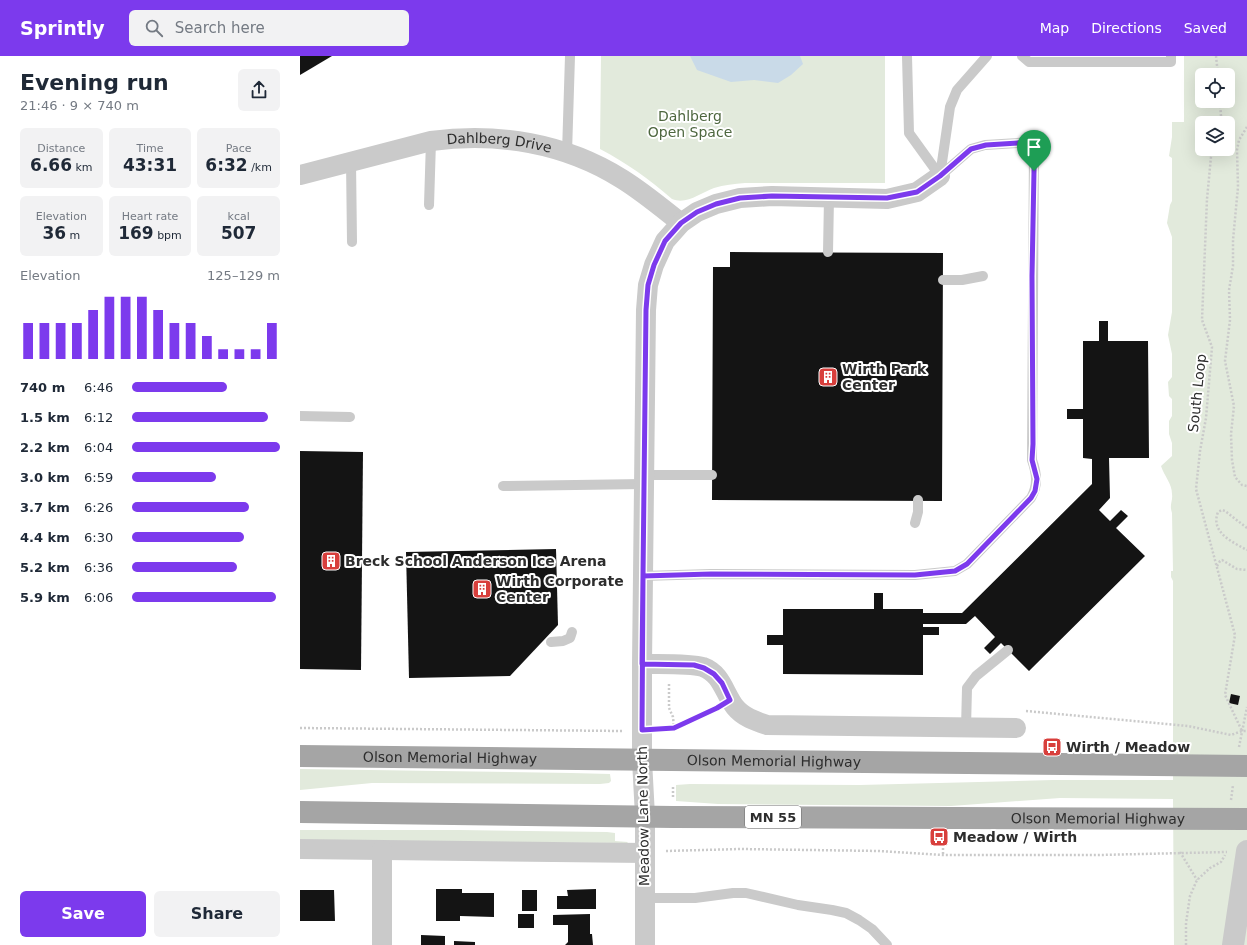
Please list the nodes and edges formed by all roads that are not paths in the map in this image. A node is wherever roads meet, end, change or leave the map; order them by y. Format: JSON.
{"nodes":[{"id":1,"x":570,"y":56,"type":"edge"},
{"id":2,"x":907,"y":56,"type":"edge"},
{"id":3,"x":987,"y":56,"type":"edge"},
{"id":4,"x":1022,"y":56,"type":"edge"},
{"id":5,"x":1171,"y":56,"type":"edge"},
{"id":6,"x":431,"y":141,"type":"junction"},
{"id":7,"x":567,"y":153,"type":"junction"},
{"id":8,"x":351,"y":161,"type":"junction"},
{"id":9,"x":300,"y":175,"type":"edge"},
{"id":10,"x":940,"y":176,"type":"junction"},
{"id":11,"x":829,"y":198,"type":"junction"},
{"id":12,"x":429,"y":205,"type":"dead end"},
{"id":13,"x":681,"y":223,"type":"junction"},
{"id":14,"x":352,"y":242,"type":"dead end"},
{"id":15,"x":828,"y":252,"type":"dead end"},
{"id":16,"x":983,"y":276,"type":"dead end"},
{"id":17,"x":943,"y":280,"type":"dead end"},
{"id":18,"x":300,"y":416,"type":"edge"},
{"id":19,"x":350,"y":417,"type":"dead end"},
{"id":20,"x":712,"y":475,"type":"dead end"},
{"id":21,"x":644,"y":480,"type":"junction"},
{"id":22,"x":503,"y":486,"type":"dead end"},
{"id":23,"x":918,"y":500,"type":"dead end"},
{"id":24,"x":915,"y":523,"type":"dead end"},
{"id":25,"x":643,"y":576,"type":"junction"},
{"id":26,"x":572,"y":632,"type":"dead end"},
{"id":27,"x":551,"y":642,"type":"dead end"},
{"id":28,"x":1008,"y":650,"type":"dead end"},
{"id":29,"x":642,"y":664,"type":"junction"},
{"id":30,"x":966,"y":728,"type":"junction"},
{"id":31,"x":1016,"y":728,"type":"dead end"},
{"id":32,"x":300,"y":756,"type":"edge"},
{"id":33,"x":642,"y":760,"type":"junction"},
{"id":34,"x":1242,"y":766,"type":"edge"},
{"id":35,"x":300,"y":812,"type":"edge"},
{"id":36,"x":644,"y":816,"type":"junction"},
{"id":37,"x":1238,"y":819,"type":"edge"},
{"id":38,"x":300,"y":849,"type":"edge"},
{"id":39,"x":382,"y":850,"type":"junction"},
{"id":40,"x":1237,"y":851,"type":"edge"},
{"id":41,"x":644,"y":853,"type":"junction"},
{"id":42,"x":644,"y":898,"type":"junction"},
{"id":43,"x":382,"y":945,"type":"edge"},
{"id":44,"x":645,"y":945,"type":"edge"},
{"id":45,"x":887,"y":945,"type":"edge"},
{"id":46,"x":1233,"y":945,"type":"edge"}],
"edges":[{"from":1,"to":7,"type":"lane"},
{"from":2,"to":10,"type":"lane"},
{"from":3,"to":10,"type":"lane"},
{"from":4,"to":5,"type":"lane"},
{"from":6,"to":7,"type":"street","name":"Dahlberg Drive"},
{"from":6,"to":8,"type":"street","name":"Dahlberg Drive"},
{"from":6,"to":12,"type":"lane"},
{"from":7,"to":13,"type":"street","name":"Dahlberg Drive"},
{"from":8,"to":9,"type":"street","name":"Dahlberg Drive"},
{"from":8,"to":14,"type":"lane"},
{"from":10,"to":11,"type":"street","name":"Meadow Lane North"},
{"from":10,"to":25,"type":"lane"},
{"from":11,"to":13,"type":"street","name":"Meadow Lane North"},
{"from":11,"to":15,"type":"lane"},
{"from":13,"to":21,"type":"street","name":"Meadow Lane North"},
{"from":16,"to":17,"type":"lane"},
{"from":18,"to":19,"type":"lane"},
{"from":20,"to":21,"type":"lane"},
{"from":21,"to":22,"type":"lane"},
{"from":21,"to":25,"type":"street","name":"Meadow Lane North"},
{"from":23,"to":24,"type":"lane"},
{"from":25,"to":29,"type":"street","name":"Meadow Lane North"},
{"from":26,"to":27,"type":"lane"},
{"from":28,"to":30,"type":"lane"},
{"from":29,"to":30,"type":"street"},
{"from":29,"to":33,"type":"street","name":"Meadow Lane North"},
{"from":30,"to":31,"type":"street"},
{"from":32,"to":33,"type":"main road","name":"Olson Memorial Highway"},
{"from":33,"to":34,"type":"main road","name":"Olson Memorial Highway"},
{"from":33,"to":36,"type":"street","name":"Meadow Lane North"},
{"from":35,"to":36,"type":"main road","name":"Olson Memorial Highway","number":"MN 55"},
{"from":36,"to":37,"type":"main road","name":"Olson Memorial Highway","number":"MN 55"},
{"from":36,"to":41,"type":"street","name":"Meadow Lane North"},
{"from":38,"to":39,"type":"street"},
{"from":39,"to":41,"type":"street"},
{"from":39,"to":43,"type":"street"},
{"from":40,"to":46,"type":"street"},
{"from":41,"to":42,"type":"street","name":"Meadow Lane North"},
{"from":42,"to":44,"type":"street","name":"Meadow Lane North"},
{"from":42,"to":45,"type":"lane"}]}
